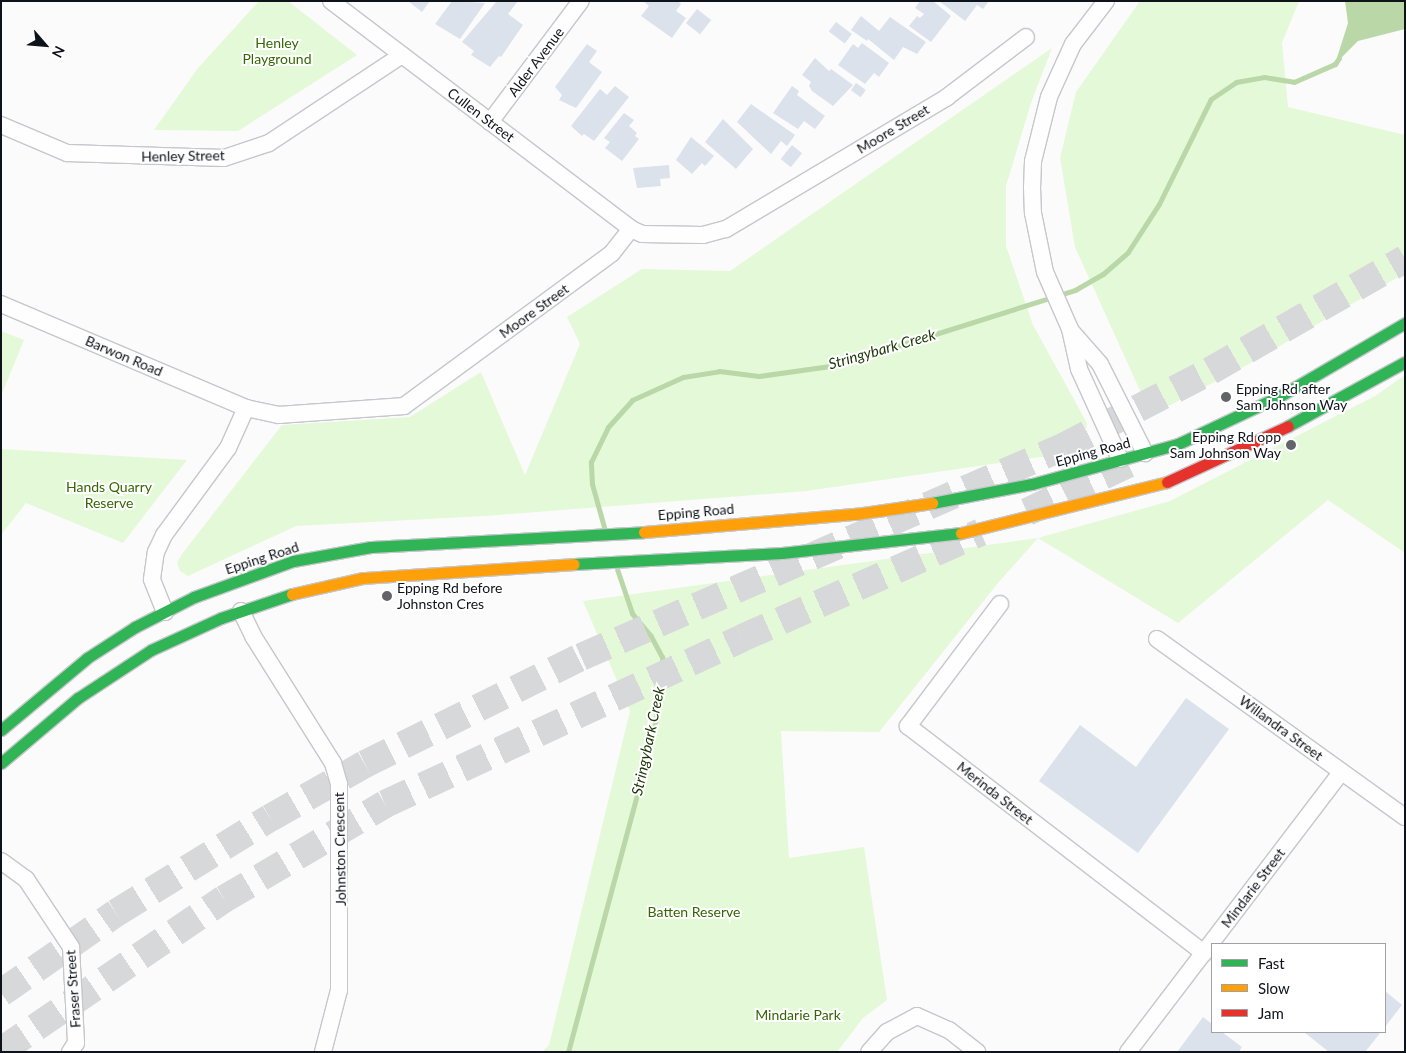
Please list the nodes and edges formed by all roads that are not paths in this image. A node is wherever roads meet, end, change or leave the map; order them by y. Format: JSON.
{"nodes":[{"id":1,"x":331,"y":1,"type":"edge"},
{"id":2,"x":581,"y":1,"type":"edge"},
{"id":3,"x":1106,"y":1,"type":"edge"},
{"id":4,"x":1026,"y":37,"type":"dead end"},
{"id":5,"x":402,"y":56,"type":"junction"},
{"id":6,"x":490,"y":122,"type":"junction"},
{"id":7,"x":1,"y":125,"type":"edge"},
{"id":8,"x":631,"y":229,"type":"junction"},
{"id":9,"x":1,"y":304,"type":"edge"},
{"id":10,"x":1405,"y":323,"type":"edge"},
{"id":11,"x":1070,"y":329,"type":"junction"},
{"id":12,"x":1405,"y":362,"type":"edge"},
{"id":13,"x":246,"y":408,"type":"junction"},
{"id":14,"x":1148,"y":461,"type":"junction"},
{"id":15,"x":1123,"y":468,"type":"junction"},
{"id":16,"x":1158,"y":486,"type":"junction"},
{"id":17,"x":1132,"y":494,"type":"junction"},
{"id":18,"x":1000,"y":604,"type":"dead end"},
{"id":19,"x":242,"y":611,"type":"junction"},
{"id":20,"x":172,"y":624,"type":"junction"},
{"id":21,"x":1157,"y":639,"type":"dead end"},
{"id":22,"x":1,"y":730,"type":"edge"},
{"id":23,"x":1,"y":763,"type":"edge"},
{"id":24,"x":1341,"y":772,"type":"junction"},
{"id":25,"x":1405,"y":817,"type":"edge"},
{"id":26,"x":1,"y":861,"type":"edge"},
{"id":27,"x":1212,"y":943,"type":"edge"},
{"id":28,"x":1211,"y":944,"type":"edge"},
{"id":29,"x":1204,"y":953,"type":"junction"},
{"id":30,"x":70,"y":1052,"type":"edge"},
{"id":31,"x":323,"y":1052,"type":"edge"},
{"id":32,"x":869,"y":1052,"type":"edge"},
{"id":33,"x":977,"y":1052,"type":"edge"},
{"id":34,"x":1128,"y":1052,"type":"edge"}],
"edges":[{"from":1,"to":5,"type":"street","name":"Cullen Street"},
{"from":2,"to":6,"type":"street","name":"Alder Avenue"},
{"from":3,"to":11,"type":"street"},
{"from":4,"to":8,"type":"street","name":"Moore Street"},
{"from":5,"to":6,"type":"street","name":"Cullen Street"},
{"from":5,"to":7,"type":"street","name":"Henley Street"},
{"from":6,"to":8,"type":"street","name":"Cullen Street"},
{"from":8,"to":13,"type":"street","name":"Moore Street"},
{"from":9,"to":13,"type":"street","name":"Barwon Road"},
{"from":10,"to":14,"type":"main road","name":"Epping Road"},
{"from":11,"to":14,"type":"street"},
{"from":11,"to":15,"type":"street"},
{"from":12,"to":16,"type":"main road","name":"Epping Road"},
{"from":13,"to":20,"type":"street"},
{"from":14,"to":15,"type":"main road","name":"Epping Road"},
{"from":14,"to":16,"type":"main road"},
{"from":15,"to":17,"type":"main road"},
{"from":15,"to":20,"type":"main road","name":"Epping Road"},
{"from":16,"to":17,"type":"main road","name":"Epping Road"},
{"from":17,"to":19,"type":"main road","name":"Epping Road"},
{"from":18,"to":29,"type":"street","name":"Merinda Street"},
{"from":19,"to":20,"type":"main road","name":"Epping Road"},
{"from":19,"to":31,"type":"street","name":"Johnston Crescent"},
{"from":20,"to":22,"type":"main road","name":"Epping Road"},
{"from":20,"to":23,"type":"main road","name":"Epping Road"},
{"from":21,"to":24,"type":"street","name":"Willandra Street"},
{"from":24,"to":25,"type":"street","name":"Willandra Street"},
{"from":24,"to":27,"type":"street","name":"Mindarie Street"},
{"from":26,"to":30,"type":"street","name":"Fraser Street"},
{"from":28,"to":29,"type":"street","name":"Mindarie Street"},
{"from":29,"to":34,"type":"street","name":"Mindarie Street"},
{"from":32,"to":33,"type":"street"}]}
